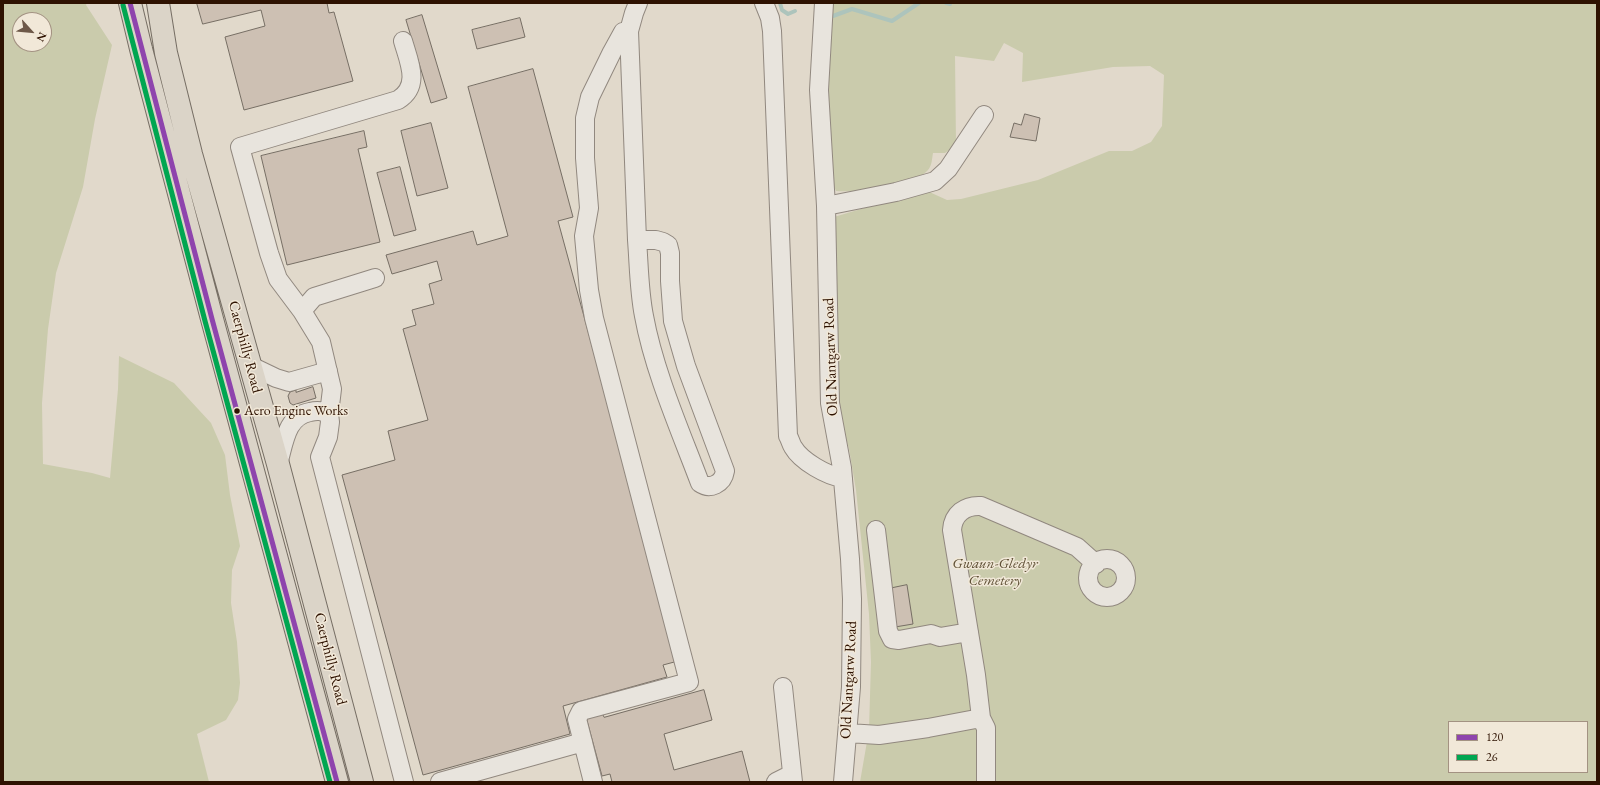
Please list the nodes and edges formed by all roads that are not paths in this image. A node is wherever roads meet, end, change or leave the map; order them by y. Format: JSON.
{"nodes":[{"id":1,"x":130,"y":3,"type":"edge"},
{"id":2,"x":158,"y":3,"type":"edge"},
{"id":3,"x":638,"y":3,"type":"edge"},
{"id":4,"x":764,"y":3,"type":"edge"},
{"id":5,"x":824,"y":3,"type":"edge"},
{"id":6,"x":629,"y":31,"type":"junction"},
{"id":7,"x":403,"y":41,"type":"dead end"},
{"id":8,"x":984,"y":115,"type":"dead end"},
{"id":9,"x":826,"y":206,"type":"junction"},
{"id":10,"x":637,"y":240,"type":"junction"},
{"id":11,"x":374,"y":278,"type":"dead end"},
{"id":12,"x":302,"y":311,"type":"junction"},
{"id":13,"x":251,"y":366,"type":"junction"},
{"id":14,"x":328,"y":371,"type":"junction"},
{"id":15,"x":329,"y":414,"type":"junction"},
{"id":16,"x":278,"y":464,"type":"junction"},
{"id":17,"x":842,"y":473,"type":"junction"},
{"id":18,"x":876,"y":530,"type":"dead end"},
{"id":19,"x":1096,"y":564,"type":"dead end"},
{"id":20,"x":969,"y":632,"type":"junction"},
{"id":21,"x":783,"y":686,"type":"dead end"},
{"id":22,"x":981,"y":718,"type":"junction"},
{"id":23,"x":848,"y":733,"type":"junction"},
{"id":24,"x":583,"y":742,"type":"junction"},
{"id":25,"x":787,"y":780,"type":"edge"},
{"id":26,"x":337,"y":782,"type":"edge"},
{"id":27,"x":362,"y":782,"type":"edge"},
{"id":28,"x":404,"y":782,"type":"edge"},
{"id":29,"x":440,"y":782,"type":"edge"},
{"id":30,"x":593,"y":782,"type":"edge"},
{"id":31,"x":843,"y":782,"type":"edge"},
{"id":32,"x":986,"y":782,"type":"edge"}],
"edges":[{"from":1,"to":26,"type":"main road","name":"Caerphilly Road"},
{"from":2,"to":13,"type":"main road","name":"Caerphilly Road"},
{"from":3,"to":6,"type":"street"},
{"from":4,"to":17,"type":"street"},
{"from":5,"to":9,"type":"street","name":"Old Nantgarw Road"},
{"from":6,"to":10,"type":"street"},
{"from":6,"to":24,"type":"street"},
{"from":7,"to":12,"type":"street"},
{"from":8,"to":9,"type":"street"},
{"from":9,"to":17,"type":"street","name":"Old Nantgarw Road"},
{"from":10,"to":10,"type":"street"},
{"from":11,"to":12,"type":"street"},
{"from":12,"to":14,"type":"street"},
{"from":13,"to":14,"type":"street"},
{"from":13,"to":16,"type":"main road","name":"Caerphilly Road"},
{"from":14,"to":15,"type":"street"},
{"from":15,"to":16,"type":"street"},
{"from":15,"to":28,"type":"street"},
{"from":16,"to":27,"type":"main road","name":"Caerphilly Road"},
{"from":17,"to":23,"type":"street","name":"Old Nantgarw Road"},
{"from":18,"to":20,"type":"street"},
{"from":19,"to":20,"type":"street"},
{"from":20,"to":22,"type":"street"},
{"from":21,"to":25,"type":"street"},
{"from":22,"to":23,"type":"street"},
{"from":22,"to":32,"type":"street"},
{"from":23,"to":31,"type":"street","name":"Old Nantgarw Road"},
{"from":24,"to":29,"type":"street"},
{"from":24,"to":30,"type":"street"}]}
